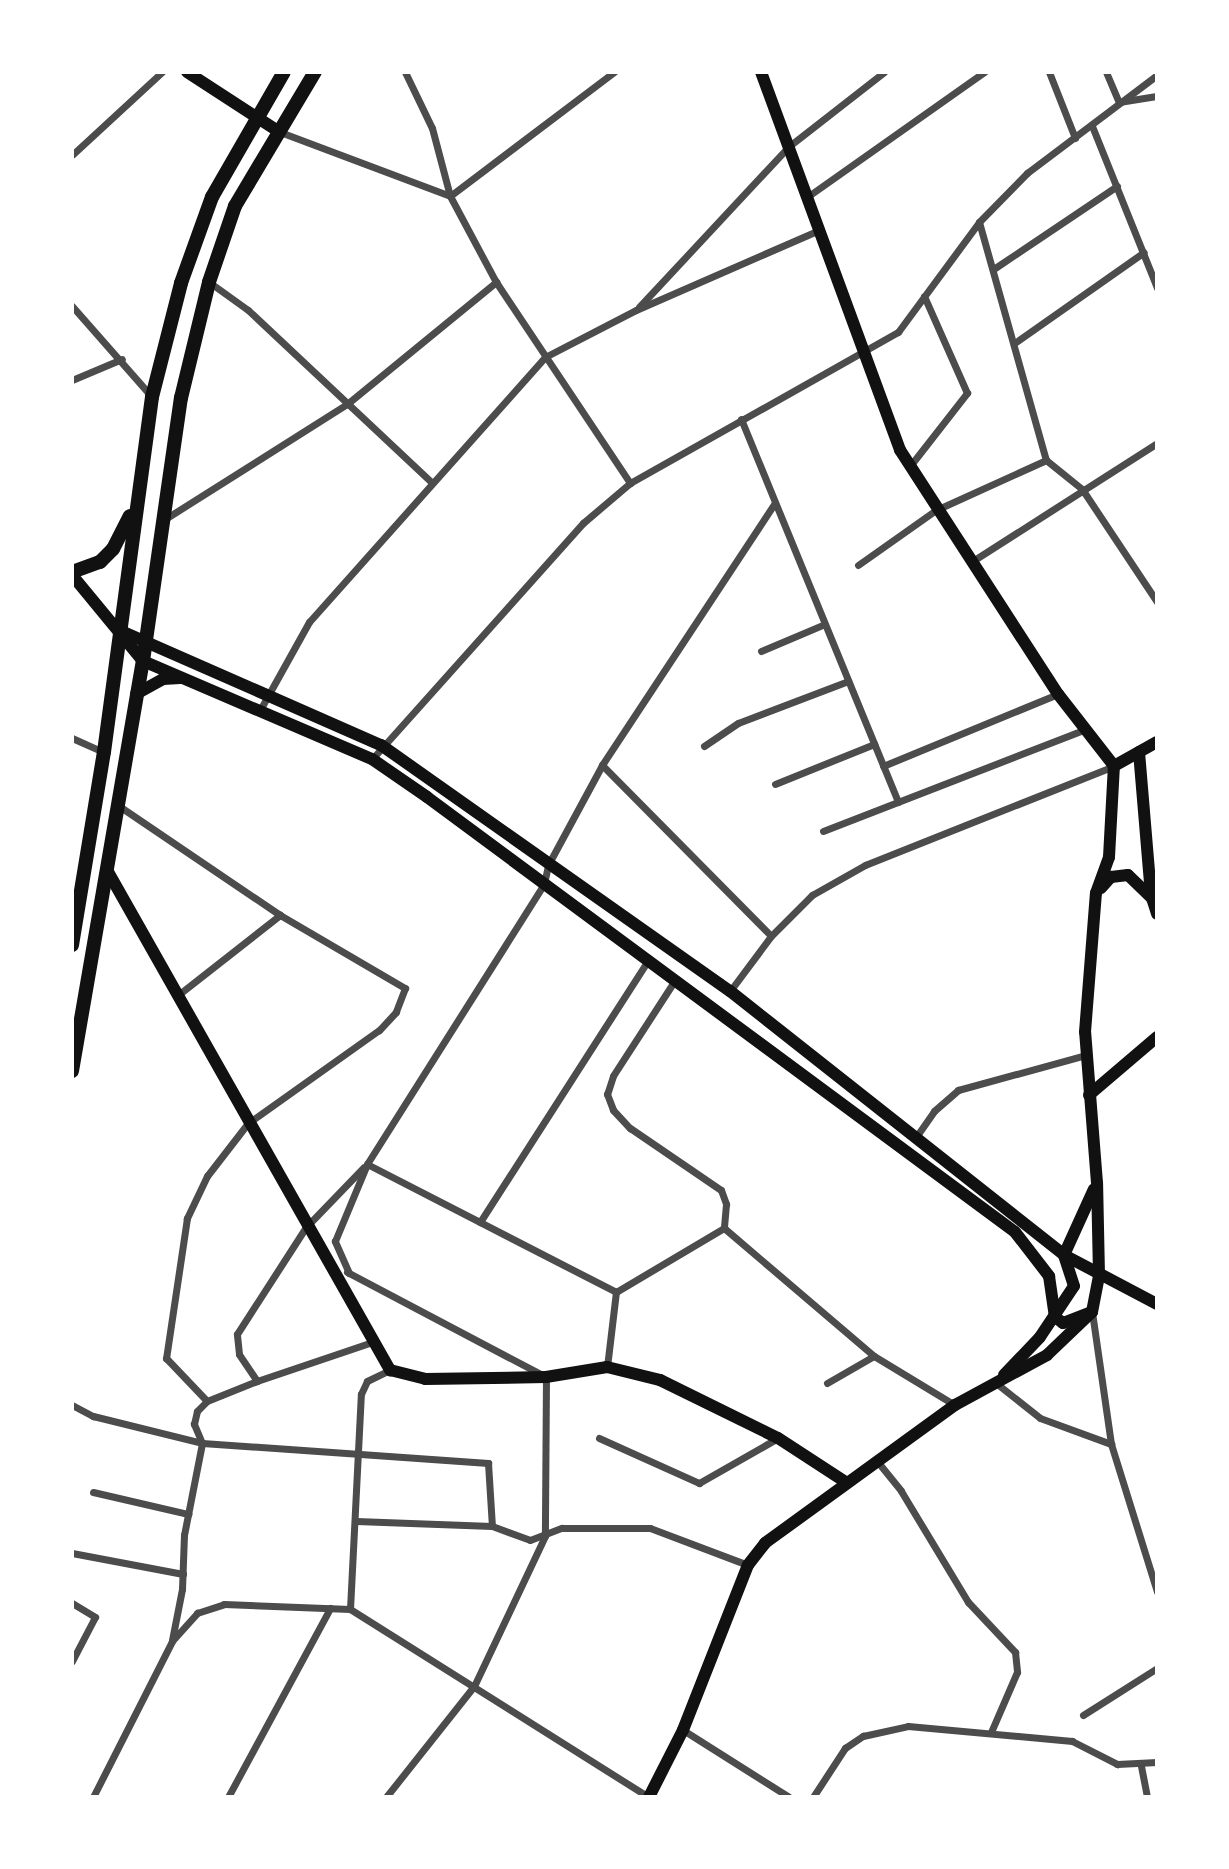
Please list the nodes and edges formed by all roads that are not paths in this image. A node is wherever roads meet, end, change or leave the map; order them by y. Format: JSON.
{"nodes":[{"id":1,"x":162,"y":72,"type":"edge"},
{"id":2,"x":284,"y":72,"type":"edge"},
{"id":3,"x":314,"y":72,"type":"edge"},
{"id":4,"x":405,"y":72,"type":"edge"},
{"id":5,"x":614,"y":72,"type":"edge"},
{"id":6,"x":761,"y":72,"type":"edge"},
{"id":7,"x":884,"y":72,"type":"edge"},
{"id":8,"x":984,"y":72,"type":"edge"},
{"id":9,"x":1049,"y":72,"type":"edge"},
{"id":10,"x":1106,"y":72,"type":"edge"},
{"id":11,"x":193,"y":73,"type":"edge"},
{"id":12,"x":1157,"y":75,"type":"edge"},
{"id":13,"x":1157,"y":96,"type":"edge"},
{"id":14,"x":1119,"y":102,"type":"junction"},
{"id":15,"x":255,"y":118,"type":"junction"},
{"id":16,"x":1092,"y":126,"type":"junction"},
{"id":17,"x":278,"y":131,"type":"junction"},
{"id":18,"x":1075,"y":138,"type":"junction"},
{"id":19,"x":788,"y":146,"type":"junction"},
{"id":20,"x":72,"y":155,"type":"edge"},
{"id":21,"x":1117,"y":187,"type":"junction"},
{"id":22,"x":450,"y":196,"type":"junction"},
{"id":23,"x":807,"y":197,"type":"junction"},
{"id":24,"x":979,"y":222,"type":"junction"},
{"id":25,"x":819,"y":230,"type":"junction"},
{"id":26,"x":1144,"y":252,"type":"junction"},
{"id":27,"x":995,"y":268,"type":"junction"},
{"id":28,"x":209,"y":282,"type":"junction"},
{"id":29,"x":496,"y":282,"type":"junction"},
{"id":30,"x":1157,"y":288,"type":"edge"},
{"id":31,"x":924,"y":296,"type":"junction"},
{"id":32,"x":72,"y":306,"type":"edge"},
{"id":33,"x":636,"y":310,"type":"junction"},
{"id":34,"x":1016,"y":342,"type":"junction"},
{"id":35,"x":865,"y":349,"type":"junction"},
{"id":36,"x":545,"y":357,"type":"junction"},
{"id":37,"x":122,"y":359,"type":"junction"},
{"id":38,"x":72,"y":380,"type":"edge"},
{"id":39,"x":152,"y":397,"type":"junction"},
{"id":40,"x":347,"y":404,"type":"junction"},
{"id":41,"x":741,"y":419,"type":"junction"},
{"id":42,"x":1157,"y":443,"type":"edge"},
{"id":43,"x":1046,"y":460,"type":"junction"},
{"id":44,"x":910,"y":467,"type":"junction"},
{"id":45,"x":431,"y":482,"type":"junction"},
{"id":46,"x":630,"y":483,"type":"junction"},
{"id":47,"x":1082,"y":489,"type":"junction"},
{"id":48,"x":137,"y":499,"type":"junction"},
{"id":49,"x":775,"y":503,"type":"junction"},
{"id":50,"x":936,"y":510,"type":"junction"},
{"id":51,"x":164,"y":519,"type":"junction"},
{"id":52,"x":971,"y":562,"type":"junction"},
{"id":53,"x":858,"y":565,"type":"dead end"},
{"id":54,"x":72,"y":573,"type":"edge"},
{"id":55,"x":1157,"y":600,"type":"edge"},
{"id":56,"x":825,"y":624,"type":"junction"},
{"id":57,"x":119,"y":631,"type":"junction"},
{"id":58,"x":146,"y":640,"type":"junction"},
{"id":59,"x":761,"y":651,"type":"dead end"},
{"id":60,"x":143,"y":661,"type":"junction"},
{"id":61,"x":183,"y":677,"type":"junction"},
{"id":62,"x":848,"y":681,"type":"junction"},
{"id":63,"x":267,"y":692,"type":"junction"},
{"id":64,"x":136,"y":694,"type":"junction"},
{"id":65,"x":1058,"y":694,"type":"junction"},
{"id":66,"x":260,"y":710,"type":"junction"},
{"id":67,"x":1084,"y":730,"type":"junction"},
{"id":68,"x":72,"y":738,"type":"edge"},
{"id":69,"x":1157,"y":742,"type":"edge"},
{"id":70,"x":874,"y":744,"type":"junction"},
{"id":71,"x":381,"y":745,"type":"junction"},
{"id":72,"x":704,"y":746,"type":"dead end"},
{"id":73,"x":104,"y":752,"type":"junction"},
{"id":74,"x":1139,"y":752,"type":"junction"},
{"id":75,"x":372,"y":759,"type":"junction"},
{"id":76,"x":602,"y":765,"type":"junction"},
{"id":77,"x":883,"y":766,"type":"junction"},
{"id":78,"x":1114,"y":766,"type":"junction"},
{"id":79,"x":775,"y":784,"type":"dead end"},
{"id":80,"x":898,"y":802,"type":"junction"},
{"id":81,"x":119,"y":806,"type":"junction"},
{"id":82,"x":823,"y":831,"type":"dead end"},
{"id":83,"x":548,"y":865,"type":"junction"},
{"id":84,"x":107,"y":870,"type":"junction"},
{"id":85,"x":544,"y":884,"type":"junction"},
{"id":86,"x":1096,"y":893,"type":"junction"},
{"id":87,"x":1152,"y":899,"type":"junction"},
{"id":88,"x":1157,"y":914,"type":"edge"},
{"id":89,"x":280,"y":915,"type":"junction"},
{"id":90,"x":72,"y":936,"type":"edge"},
{"id":91,"x":771,"y":936,"type":"junction"},
{"id":92,"x":676,"y":954,"type":"junction"},
{"id":93,"x":648,"y":960,"type":"junction"},
{"id":94,"x":664,"y":971,"type":"junction"},
{"id":95,"x":676,"y":979,"type":"junction"},
{"id":96,"x":730,"y":991,"type":"junction"},
{"id":97,"x":178,"y":995,"type":"junction"},
{"id":98,"x":1157,"y":1037,"type":"edge"},
{"id":99,"x":1086,"y":1055,"type":"junction"},
{"id":100,"x":72,"y":1071,"type":"edge"},
{"id":101,"x":1089,"y":1095,"type":"junction"},
{"id":102,"x":247,"y":1123,"type":"junction"},
{"id":103,"x":916,"y":1138,"type":"junction"},
{"id":104,"x":367,"y":1164,"type":"junction"},
{"id":105,"x":1097,"y":1183,"type":"junction"},
{"id":106,"x":480,"y":1222,"type":"junction"},
{"id":107,"x":306,"y":1227,"type":"junction"},
{"id":108,"x":724,"y":1228,"type":"junction"},
{"id":109,"x":335,"y":1241,"type":"junction"},
{"id":110,"x":1064,"y":1255,"type":"junction"},
{"id":111,"x":327,"y":1263,"type":"junction"},
{"id":112,"x":349,"y":1273,"type":"junction"},
{"id":113,"x":1098,"y":1275,"type":"junction"},
{"id":114,"x":616,"y":1292,"type":"junction"},
{"id":115,"x":1157,"y":1304,"type":"edge"},
{"id":116,"x":1092,"y":1312,"type":"junction"},
{"id":117,"x":1055,"y":1317,"type":"junction"},
{"id":118,"x":372,"y":1342,"type":"junction"},
{"id":119,"x":874,"y":1356,"type":"junction"},
{"id":120,"x":607,"y":1367,"type":"junction"},
{"id":121,"x":390,"y":1370,"type":"junction"},
{"id":122,"x":546,"y":1377,"type":"junction"},
{"id":123,"x":257,"y":1381,"type":"junction"},
{"id":124,"x":827,"y":1383,"type":"dead end"},
{"id":125,"x":996,"y":1383,"type":"junction"},
{"id":126,"x":207,"y":1401,"type":"junction"},
{"id":127,"x":72,"y":1405,"type":"edge"},
{"id":128,"x":955,"y":1405,"type":"junction"},
{"id":129,"x":599,"y":1438,"type":"dead end"},
{"id":130,"x":778,"y":1438,"type":"junction"},
{"id":131,"x":202,"y":1443,"type":"junction"},
{"id":132,"x":1111,"y":1444,"type":"junction"},
{"id":133,"x":359,"y":1456,"type":"junction"},
{"id":134,"x":877,"y":1461,"type":"junction"},
{"id":135,"x":847,"y":1482,"type":"junction"},
{"id":136,"x":93,"y":1492,"type":"dead end"},
{"id":137,"x":188,"y":1514,"type":"junction"},
{"id":138,"x":356,"y":1521,"type":"junction"},
{"id":139,"x":492,"y":1526,"type":"junction"},
{"id":140,"x":545,"y":1536,"type":"junction"},
{"id":141,"x":72,"y":1552,"type":"edge"},
{"id":142,"x":748,"y":1565,"type":"junction"},
{"id":143,"x":183,"y":1574,"type":"junction"},
{"id":144,"x":1157,"y":1592,"type":"edge"},
{"id":145,"x":72,"y":1603,"type":"edge"},
{"id":146,"x":330,"y":1608,"type":"junction"},
{"id":147,"x":351,"y":1609,"type":"junction"},
{"id":148,"x":172,"y":1641,"type":"junction"},
{"id":149,"x":72,"y":1661,"type":"edge"},
{"id":150,"x":1157,"y":1668,"type":"edge"},
{"id":151,"x":474,"y":1686,"type":"junction"},
{"id":152,"x":1083,"y":1715,"type":"dead end"},
{"id":153,"x":683,"y":1730,"type":"junction"},
{"id":154,"x":990,"y":1732,"type":"junction"},
{"id":155,"x":1157,"y":1762,"type":"edge"},
{"id":156,"x":1141,"y":1766,"type":"junction"},
{"id":157,"x":93,"y":1797,"type":"edge"},
{"id":158,"x":228,"y":1797,"type":"edge"},
{"id":159,"x":386,"y":1797,"type":"edge"},
{"id":160,"x":648,"y":1797,"type":"edge"},
{"id":161,"x":789,"y":1797,"type":"edge"},
{"id":162,"x":813,"y":1797,"type":"edge"},
{"id":163,"x":1147,"y":1797,"type":"edge"}],
"edges":[{"from":1,"to":20,"type":"street"},
{"from":2,"to":15,"type":"main road"},
{"from":3,"to":17,"type":"main road"},
{"from":4,"to":22,"type":"street"},
{"from":5,"to":22,"type":"street"},
{"from":6,"to":19,"type":"main road"},
{"from":7,"to":19,"type":"street"},
{"from":8,"to":23,"type":"street"},
{"from":9,"to":18,"type":"street"},
{"from":10,"to":14,"type":"street"},
{"from":11,"to":15,"type":"main road"},
{"from":12,"to":14,"type":"street"},
{"from":13,"to":14,"type":"street"},
{"from":14,"to":16,"type":"street"},
{"from":15,"to":17,"type":"main road"},
{"from":15,"to":39,"type":"main road"},
{"from":16,"to":18,"type":"street"},
{"from":16,"to":21,"type":"street"},
{"from":17,"to":22,"type":"street"},
{"from":17,"to":28,"type":"main road"},
{"from":18,"to":24,"type":"street"},
{"from":19,"to":23,"type":"main road"},
{"from":19,"to":33,"type":"street"},
{"from":21,"to":26,"type":"street"},
{"from":21,"to":27,"type":"street"},
{"from":22,"to":29,"type":"street"},
{"from":23,"to":25,"type":"main road"},
{"from":24,"to":27,"type":"street"},
{"from":24,"to":31,"type":"street"},
{"from":25,"to":33,"type":"street"},
{"from":25,"to":35,"type":"main road"},
{"from":26,"to":30,"type":"street"},
{"from":26,"to":34,"type":"street"},
{"from":27,"to":34,"type":"street"},
{"from":28,"to":40,"type":"street"},
{"from":28,"to":51,"type":"main road"},
{"from":29,"to":36,"type":"street"},
{"from":29,"to":40,"type":"street"},
{"from":31,"to":35,"type":"street"},
{"from":31,"to":44,"type":"street"},
{"from":32,"to":37,"type":"street"},
{"from":33,"to":36,"type":"street"},
{"from":34,"to":43,"type":"street"},
{"from":35,"to":41,"type":"street"},
{"from":35,"to":44,"type":"main road"},
{"from":36,"to":45,"type":"street"},
{"from":36,"to":46,"type":"street"},
{"from":37,"to":38,"type":"street"},
{"from":37,"to":39,"type":"street"},
{"from":39,"to":48,"type":"main road"},
{"from":40,"to":45,"type":"street"},
{"from":40,"to":51,"type":"street"},
{"from":41,"to":46,"type":"street"},
{"from":41,"to":49,"type":"street"},
{"from":42,"to":47,"type":"street"},
{"from":43,"to":47,"type":"street"},
{"from":43,"to":50,"type":"street"},
{"from":44,"to":50,"type":"main road"},
{"from":45,"to":63,"type":"street"},
{"from":46,"to":71,"type":"street"},
{"from":47,"to":52,"type":"street"},
{"from":47,"to":55,"type":"street"},
{"from":48,"to":54,"type":"main road"},
{"from":48,"to":57,"type":"main road"},
{"from":49,"to":56,"type":"street"},
{"from":49,"to":76,"type":"street"},
{"from":50,"to":52,"type":"main road"},
{"from":50,"to":53,"type":"street"},
{"from":51,"to":58,"type":"main road"},
{"from":52,"to":65,"type":"main road"},
{"from":54,"to":57,"type":"main road"},
{"from":56,"to":59,"type":"street"},
{"from":56,"to":62,"type":"street"},
{"from":57,"to":58,"type":"main road"},
{"from":57,"to":60,"type":"main road"},
{"from":57,"to":73,"type":"main road"},
{"from":58,"to":60,"type":"main road"},
{"from":58,"to":63,"type":"main road"},
{"from":60,"to":61,"type":"main road"},
{"from":60,"to":64,"type":"main road"},
{"from":61,"to":64,"type":"main road"},
{"from":61,"to":66,"type":"main road"},
{"from":62,"to":70,"type":"street"},
{"from":62,"to":72,"type":"street"},
{"from":63,"to":66,"type":"street"},
{"from":63,"to":71,"type":"main road"},
{"from":64,"to":81,"type":"main road"},
{"from":65,"to":67,"type":"main road"},
{"from":65,"to":77,"type":"street"},
{"from":66,"to":75,"type":"main road"},
{"from":67,"to":78,"type":"main road"},
{"from":67,"to":80,"type":"street"},
{"from":68,"to":73,"type":"street"},
{"from":69,"to":74,"type":"main road"},
{"from":70,"to":77,"type":"street"},
{"from":70,"to":79,"type":"street"},
{"from":71,"to":75,"type":"street"},
{"from":71,"to":83,"type":"main road"},
{"from":73,"to":90,"type":"main road"},
{"from":74,"to":78,"type":"main road"},
{"from":74,"to":87,"type":"main road"},
{"from":75,"to":85,"type":"main road"},
{"from":76,"to":83,"type":"street"},
{"from":76,"to":91,"type":"street"},
{"from":77,"to":80,"type":"street"},
{"from":78,"to":86,"type":"main road"},
{"from":78,"to":91,"type":"street"},
{"from":80,"to":82,"type":"street"},
{"from":81,"to":84,"type":"main road"},
{"from":81,"to":89,"type":"street"},
{"from":83,"to":85,"type":"street"},
{"from":83,"to":92,"type":"main road"},
{"from":84,"to":97,"type":"main road"},
{"from":84,"to":100,"type":"main road"},
{"from":85,"to":93,"type":"main road"},
{"from":85,"to":104,"type":"street"},
{"from":86,"to":87,"type":"main road"},
{"from":86,"to":99,"type":"main road"},
{"from":87,"to":88,"type":"main road"},
{"from":89,"to":97,"type":"street"},
{"from":89,"to":102,"type":"street"},
{"from":91,"to":96,"type":"street"},
{"from":92,"to":94,"type":"main road"},
{"from":92,"to":96,"type":"main road"},
{"from":93,"to":94,"type":"main road"},
{"from":93,"to":106,"type":"street"},
{"from":94,"to":95,"type":"main road"},
{"from":95,"to":108,"type":"street"},
{"from":95,"to":117,"type":"main road"},
{"from":96,"to":103,"type":"main road"},
{"from":97,"to":102,"type":"main road"},
{"from":98,"to":101,"type":"main road"},
{"from":99,"to":101,"type":"main road"},
{"from":99,"to":103,"type":"street"},
{"from":101,"to":105,"type":"main road"},
{"from":102,"to":107,"type":"main road"},
{"from":102,"to":126,"type":"street"},
{"from":103,"to":110,"type":"main road"},
{"from":104,"to":106,"type":"street"},
{"from":104,"to":107,"type":"street"},
{"from":104,"to":109,"type":"street"},
{"from":105,"to":110,"type":"main road"},
{"from":105,"to":113,"type":"main road"},
{"from":106,"to":114,"type":"street"},
{"from":107,"to":111,"type":"main road"},
{"from":107,"to":123,"type":"street"},
{"from":108,"to":114,"type":"street"},
{"from":108,"to":119,"type":"street"},
{"from":109,"to":111,"type":"street"},
{"from":109,"to":112,"type":"street"},
{"from":110,"to":113,"type":"main road"},
{"from":110,"to":117,"type":"main road"},
{"from":111,"to":112,"type":"street"},
{"from":111,"to":118,"type":"main road"},
{"from":112,"to":122,"type":"street"},
{"from":113,"to":115,"type":"main road"},
{"from":113,"to":116,"type":"main road"},
{"from":114,"to":120,"type":"street"},
{"from":116,"to":117,"type":"main road"},
{"from":116,"to":125,"type":"main road"},
{"from":116,"to":132,"type":"street"},
{"from":117,"to":125,"type":"main road"},
{"from":118,"to":121,"type":"main road"},
{"from":118,"to":123,"type":"street"},
{"from":119,"to":124,"type":"street"},
{"from":119,"to":128,"type":"street"},
{"from":120,"to":122,"type":"main road"},
{"from":120,"to":130,"type":"main road"},
{"from":121,"to":122,"type":"main road"},
{"from":121,"to":133,"type":"street"},
{"from":122,"to":140,"type":"street"},
{"from":123,"to":126,"type":"street"},
{"from":125,"to":128,"type":"main road"},
{"from":125,"to":132,"type":"street"},
{"from":126,"to":131,"type":"street"},
{"from":127,"to":131,"type":"street"},
{"from":128,"to":134,"type":"main road"},
{"from":129,"to":130,"type":"street"},
{"from":130,"to":135,"type":"main road"},
{"from":131,"to":133,"type":"street"},
{"from":131,"to":137,"type":"street"},
{"from":132,"to":144,"type":"street"},
{"from":133,"to":138,"type":"street"},
{"from":133,"to":139,"type":"street"},
{"from":134,"to":135,"type":"main road"},
{"from":134,"to":154,"type":"street"},
{"from":135,"to":142,"type":"main road"},
{"from":136,"to":137,"type":"street"},
{"from":137,"to":143,"type":"street"},
{"from":138,"to":139,"type":"street"},
{"from":138,"to":147,"type":"street"},
{"from":139,"to":140,"type":"street"},
{"from":140,"to":142,"type":"street"},
{"from":140,"to":151,"type":"street"},
{"from":141,"to":143,"type":"street"},
{"from":142,"to":153,"type":"main road"},
{"from":143,"to":148,"type":"street"},
{"from":145,"to":149,"type":"street"},
{"from":146,"to":147,"type":"street"},
{"from":146,"to":148,"type":"street"},
{"from":146,"to":158,"type":"street"},
{"from":147,"to":151,"type":"street"},
{"from":148,"to":157,"type":"street"},
{"from":150,"to":152,"type":"street"},
{"from":151,"to":159,"type":"street"},
{"from":151,"to":160,"type":"street"},
{"from":153,"to":160,"type":"main road"},
{"from":153,"to":161,"type":"street"},
{"from":154,"to":156,"type":"street"},
{"from":154,"to":162,"type":"street"},
{"from":155,"to":156,"type":"street"},
{"from":156,"to":163,"type":"street"}]}
